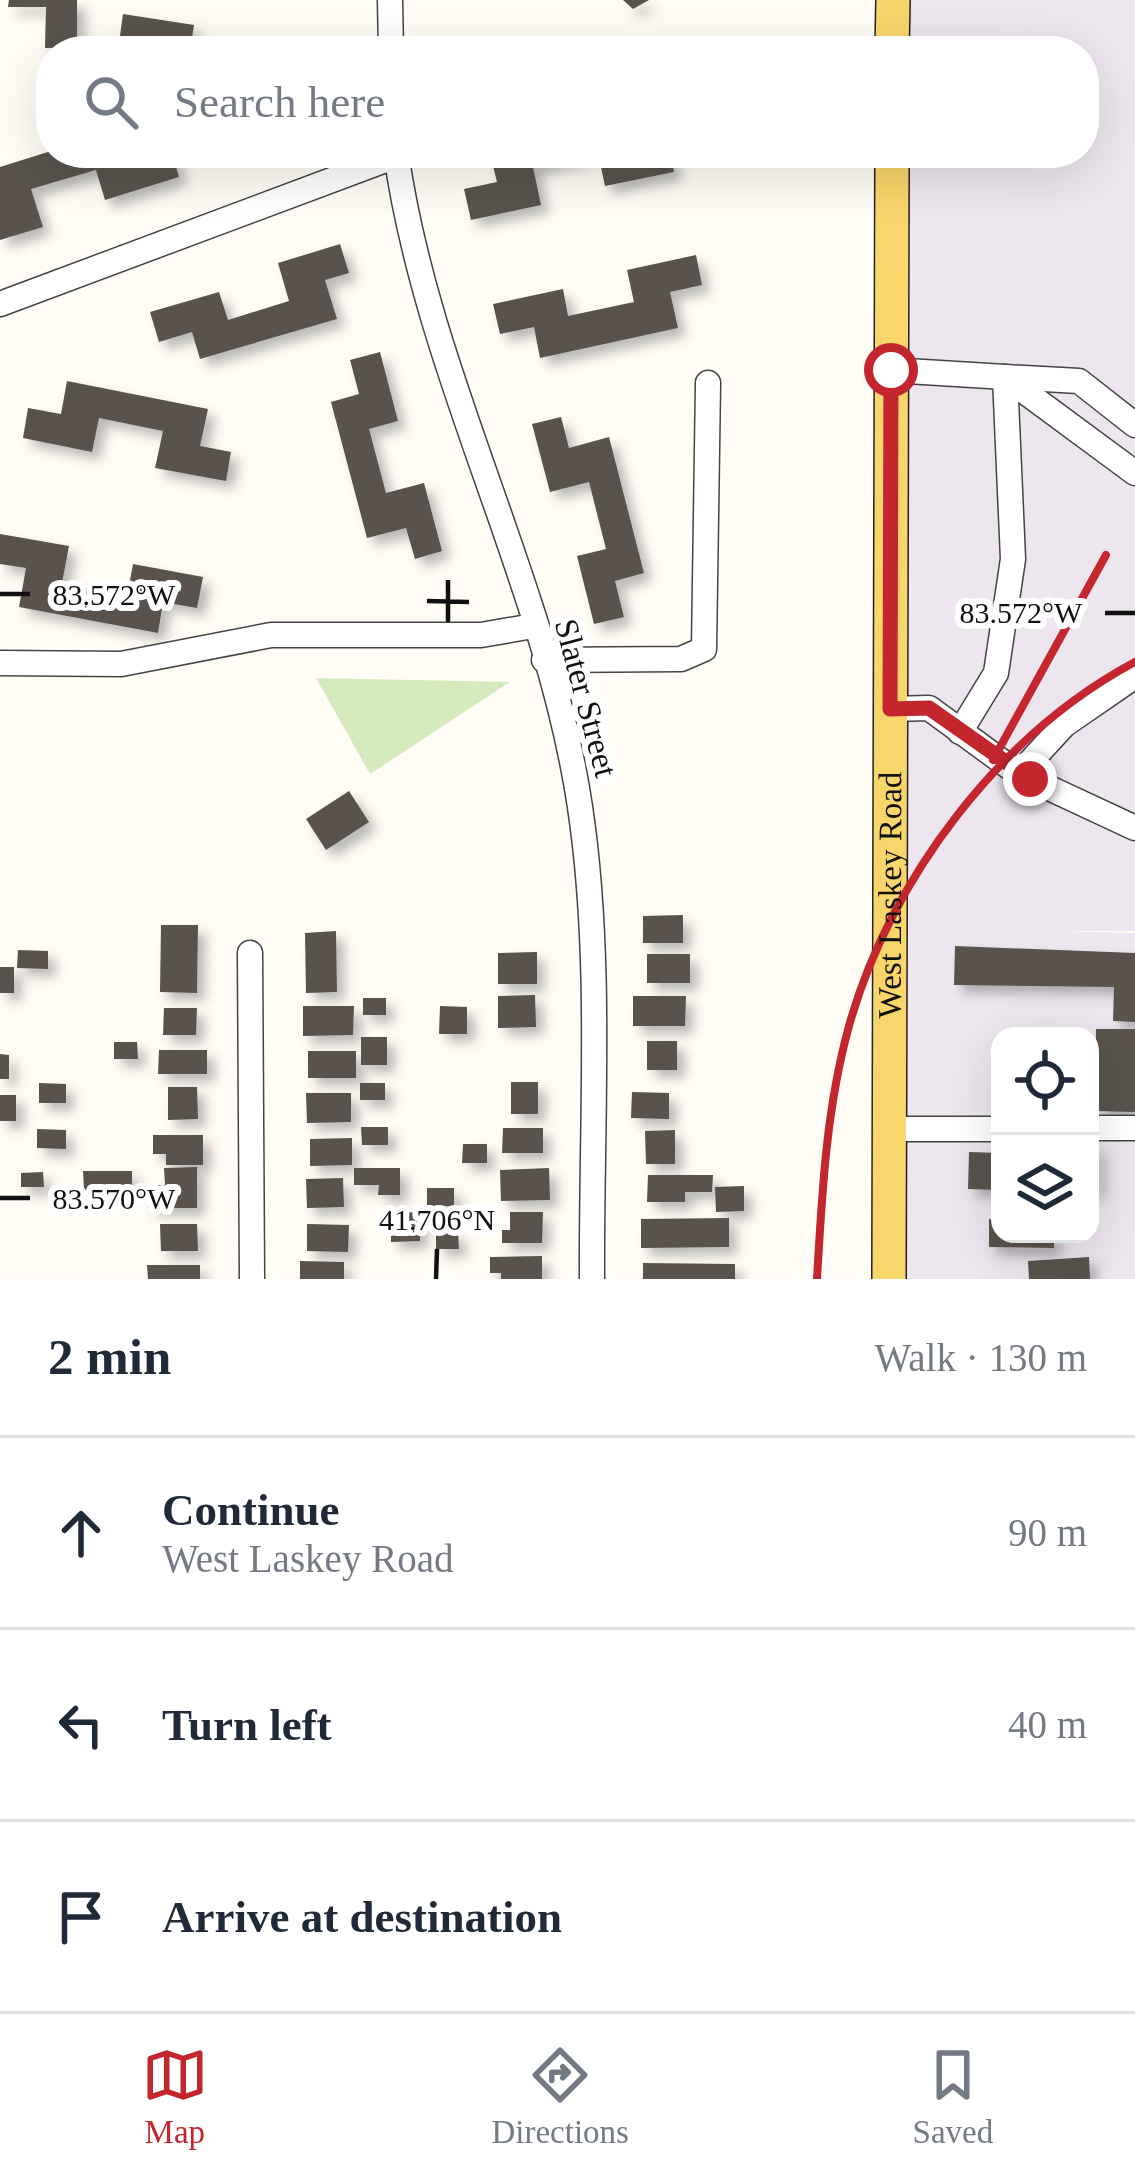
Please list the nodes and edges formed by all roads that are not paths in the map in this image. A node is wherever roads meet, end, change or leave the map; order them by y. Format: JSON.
{"nodes":[{"id":1,"x":390,"y":0,"type":"edge"},
{"id":2,"x":892,"y":0,"type":"edge"},
{"id":3,"x":391,"y":36,"type":"edge"},
{"id":4,"x":892,"y":36,"type":"edge"},
{"id":5,"x":361,"y":168,"type":"edge"},
{"id":6,"x":399,"y":168,"type":"edge"},
{"id":7,"x":892,"y":168,"type":"edge"},
{"id":8,"x":0,"y":304,"type":"edge"},
{"id":9,"x":891,"y":370,"type":"junction"},
{"id":10,"x":1005,"y":376,"type":"junction"},
{"id":11,"x":708,"y":383,"type":"dead end"},
{"id":12,"x":1135,"y":425,"type":"edge"},
{"id":13,"x":1135,"y":473,"type":"edge"},
{"id":14,"x":533,"y":626,"type":"junction"},
{"id":15,"x":544,"y":660,"type":"junction"},
{"id":16,"x":0,"y":663,"type":"edge"},
{"id":17,"x":1135,"y":676,"type":"edge"},
{"id":18,"x":890,"y":709,"type":"junction"},
{"id":19,"x":960,"y":732,"type":"junction"},
{"id":20,"x":1019,"y":774,"type":"junction"},
{"id":21,"x":1135,"y":828,"type":"edge"},
{"id":22,"x":250,"y":953,"type":"dead end"},
{"id":23,"x":1099,"y":1128,"type":"edge"},
{"id":24,"x":1135,"y":1128,"type":"edge"},
{"id":25,"x":991,"y":1129,"type":"edge"},
{"id":26,"x":890,"y":1130,"type":"junction"},
{"id":27,"x":252,"y":1279,"type":"edge"},
{"id":28,"x":592,"y":1279,"type":"edge"},
{"id":29,"x":889,"y":1279,"type":"edge"}],
"edges":[{"from":1,"to":3,"type":"street"},
{"from":2,"to":4,"type":"main road"},
{"from":5,"to":8,"type":"street"},
{"from":6,"to":14,"type":"street","name":"Slater Street"},
{"from":7,"to":9,"type":"main road","name":"West Laskey Road"},
{"from":9,"to":10,"type":"street"},
{"from":9,"to":18,"type":"main road","name":"West Laskey Road"},
{"from":10,"to":12,"type":"street"},
{"from":10,"to":13,"type":"street"},
{"from":10,"to":19,"type":"street"},
{"from":11,"to":15,"type":"street"},
{"from":14,"to":15,"type":"street","name":"Slater Street"},
{"from":14,"to":16,"type":"street"},
{"from":15,"to":28,"type":"street","name":"Slater Street"},
{"from":17,"to":20,"type":"street"},
{"from":18,"to":19,"type":"street"},
{"from":18,"to":26,"type":"main road","name":"West Laskey Road"},
{"from":19,"to":20,"type":"street"},
{"from":20,"to":21,"type":"street"},
{"from":22,"to":27,"type":"street"},
{"from":23,"to":24,"type":"street"},
{"from":25,"to":26,"type":"street"},
{"from":26,"to":29,"type":"main road","name":"West Laskey Road"}]}
